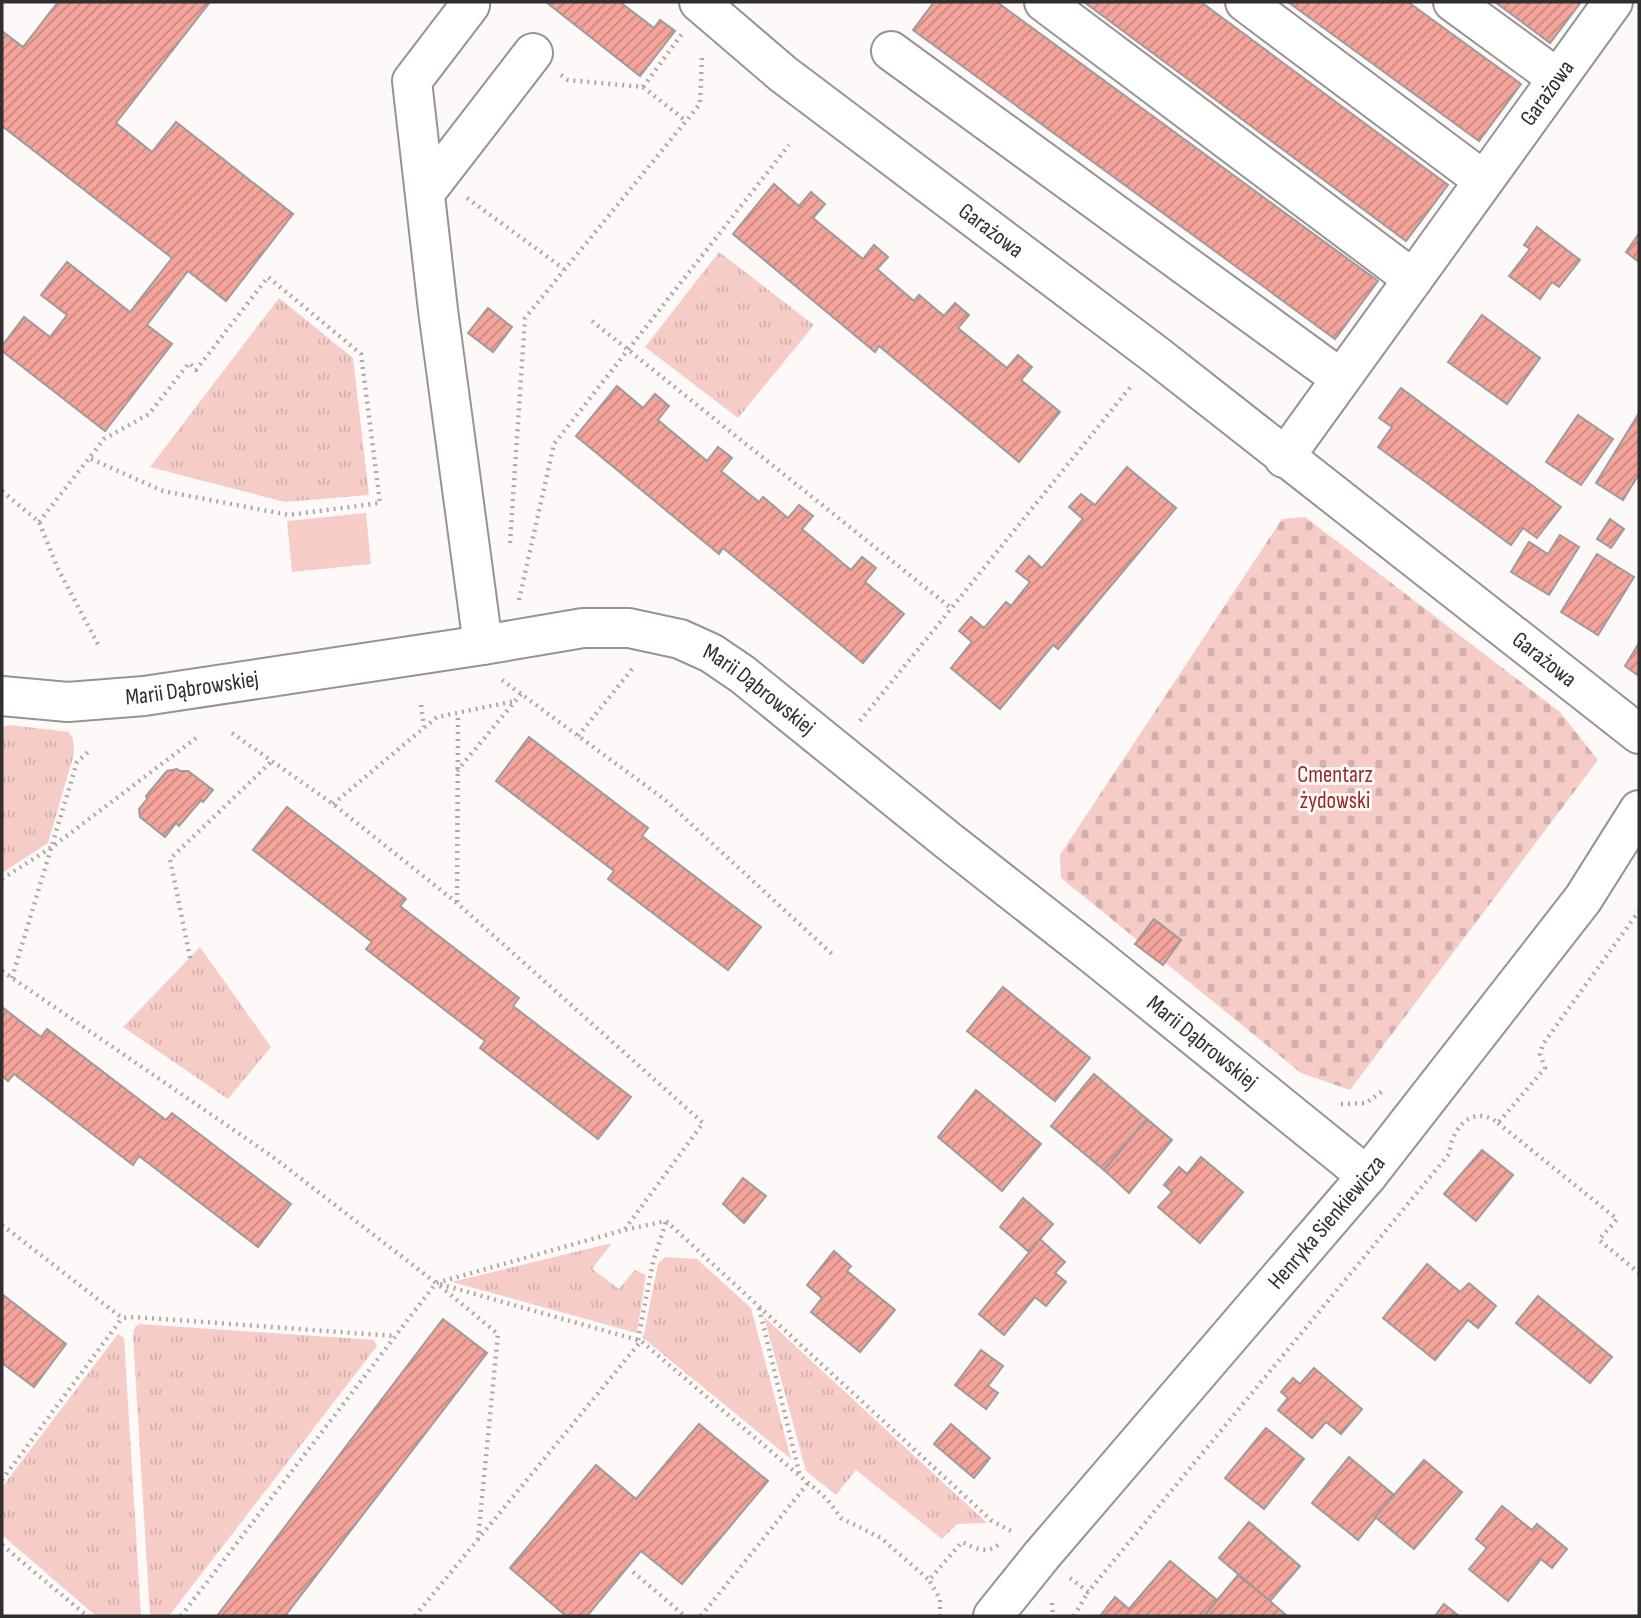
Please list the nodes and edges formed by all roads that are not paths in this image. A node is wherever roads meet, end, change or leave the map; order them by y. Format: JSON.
{"nodes":[{"id":1,"x":1044,"y":2,"type":"edge"},
{"id":2,"x":1245,"y":2,"type":"edge"},
{"id":3,"x":1453,"y":2,"type":"edge"},
{"id":4,"x":1613,"y":2,"type":"edge"},
{"id":5,"x":470,"y":5,"type":"dead end"},
{"id":6,"x":694,"y":14,"type":"edge"},
{"id":7,"x":891,"y":51,"type":"dead end"},
{"id":8,"x":533,"y":53,"type":"road end"},
{"id":9,"x":1557,"y":78,"type":"junction"},
{"id":10,"x":1483,"y":180,"type":"junction"},
{"id":11,"x":431,"y":185,"type":"junction"},
{"id":12,"x":1413,"y":279,"type":"junction"},
{"id":13,"x":1340,"y":378,"type":"junction"},
{"id":14,"x":1284,"y":458,"type":"junction"},
{"id":15,"x":483,"y":645,"type":"junction"},
{"id":16,"x":2,"y":696,"type":"edge"},
{"id":17,"x":1639,"y":734,"type":"edge"},
{"id":18,"x":1639,"y":810,"type":"edge"},
{"id":19,"x":1367,"y":1176,"type":"junction"},
{"id":20,"x":1002,"y":1613,"type":"edge"}],
"edges":[{"from":1,"to":12,"type":"street"},
{"from":2,"to":10,"type":"street"},
{"from":3,"to":9,"type":"street"},
{"from":4,"to":9,"type":"street","name":"Garażowa"},
{"from":5,"to":11,"type":"street"},
{"from":6,"to":14,"type":"street","name":"Garażowa"},
{"from":7,"to":13,"type":"street"},
{"from":8,"to":11,"type":"street"},
{"from":9,"to":10,"type":"street","name":"Garażowa"},
{"from":10,"to":12,"type":"street","name":"Garażowa"},
{"from":11,"to":15,"type":"street"},
{"from":12,"to":13,"type":"street","name":"Garażowa"},
{"from":13,"to":14,"type":"street","name":"Garażowa"},
{"from":14,"to":17,"type":"street","name":"Garażowa"},
{"from":15,"to":16,"type":"street","name":"Marii Dąbrowskiej"},
{"from":15,"to":19,"type":"street","name":"Marii Dąbrowskiej"},
{"from":18,"to":19,"type":"street","name":"Henryka Sienkiewicza"},
{"from":19,"to":20,"type":"street","name":"Henryka Sienkiewicza"}]}
